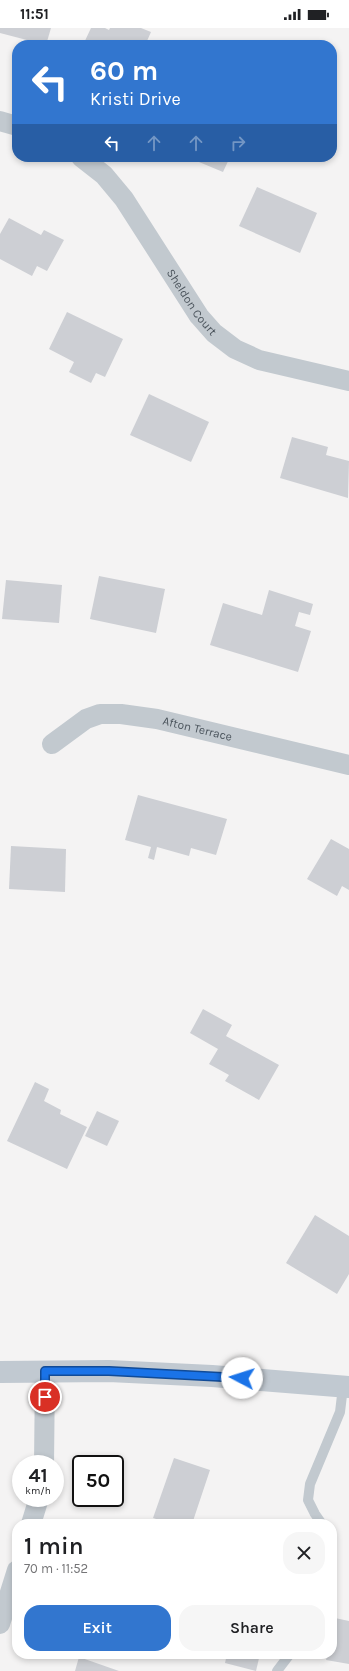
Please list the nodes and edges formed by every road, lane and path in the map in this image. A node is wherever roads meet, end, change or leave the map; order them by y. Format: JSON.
{"nodes":[{"id":1,"x":0,"y":121,"type":"edge"},
{"id":2,"x":12,"y":125,"type":"edge"},
{"id":3,"x":87,"y":162,"type":"edge"},
{"id":4,"x":349,"y":381,"type":"edge"},
{"id":5,"x":52,"y":744,"type":"dead end"},
{"id":6,"x":349,"y":765,"type":"edge"},
{"id":7,"x":45,"y":1371,"type":"junction"},
{"id":8,"x":0,"y":1372,"type":"edge"},
{"id":9,"x":346,"y":1387,"type":"edge"},
{"id":10,"x":44,"y":1455,"type":"edge"},
{"id":11,"x":36,"y":1507,"type":"edge"},
{"id":12,"x":33,"y":1519,"type":"edge"},
{"id":13,"x":318,"y":1519,"type":"edge"},
{"id":14,"x":12,"y":1586,"type":"edge"},
{"id":15,"x":0,"y":1624,"type":"edge"},
{"id":16,"x":286,"y":1659,"type":"edge"},
{"id":17,"x":277,"y":1671,"type":"edge"}],
"edges":[{"from":1,"to":2,"type":"street"},
{"from":3,"to":4,"type":"street","name":"Sheldon Court"},
{"from":5,"to":6,"type":"street","name":"Afton Terrace"},
{"from":7,"to":8,"type":"main road"},
{"from":7,"to":9,"type":"main road"},
{"from":7,"to":10,"type":"street"},
{"from":9,"to":13,"type":"lane"},
{"from":11,"to":12,"type":"street"},
{"from":14,"to":15,"type":"street"},
{"from":16,"to":17,"type":"lane"}]}
